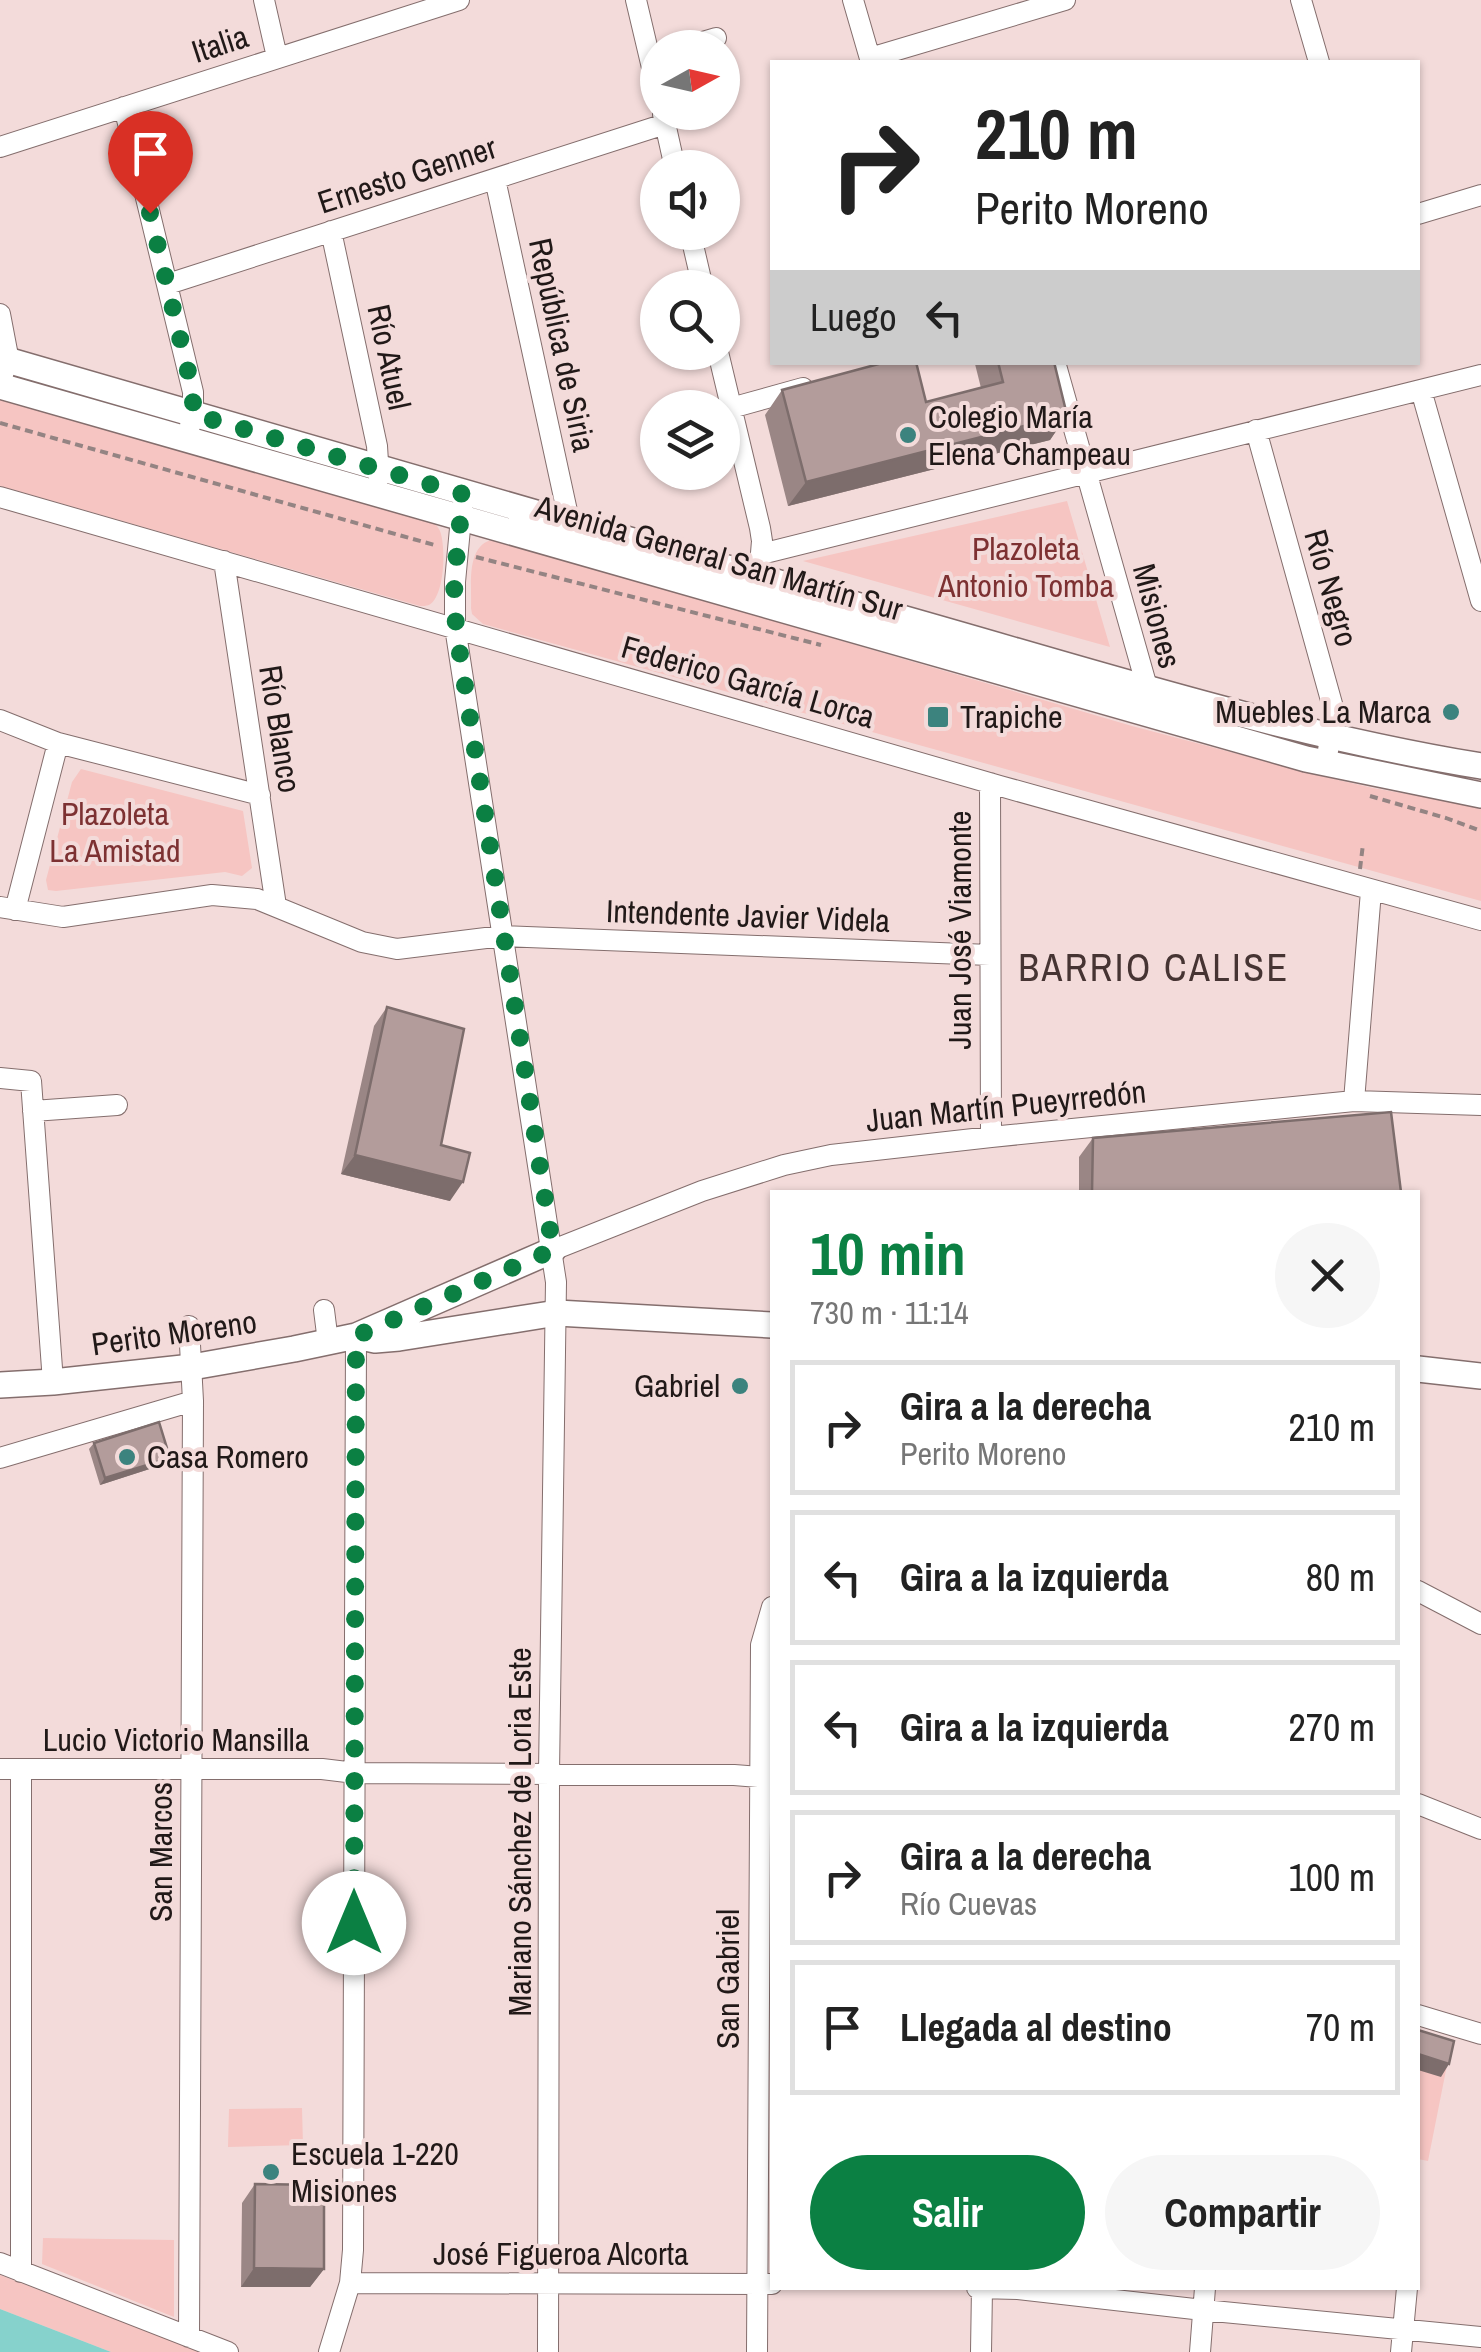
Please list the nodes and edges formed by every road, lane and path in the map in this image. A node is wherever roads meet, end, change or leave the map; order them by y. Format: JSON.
{"nodes":[{"id":1,"x":264,"y":0,"type":"edge"},
{"id":2,"x":459,"y":0,"type":"edge"},
{"id":3,"x":636,"y":0,"type":"edge"},
{"id":4,"x":853,"y":0,"type":"edge"},
{"id":5,"x":1065,"y":0,"type":"edge"},
{"id":6,"x":1301,"y":0,"type":"edge"},
{"id":7,"x":436,"y":4,"type":"edge"},
{"id":8,"x":645,"y":30,"type":"edge"},
{"id":9,"x":277,"y":57,"type":"junction"},
{"id":10,"x":871,"y":60,"type":"edge"},
{"id":11,"x":1318,"y":60,"type":"edge"},
{"id":12,"x":124,"y":107,"type":"junction"},
{"id":13,"x":640,"y":127,"type":"edge"},
{"id":14,"x":0,"y":147,"type":"edge"},
{"id":15,"x":495,"y":178,"type":"junction"},
{"id":16,"x":1481,"y":195,"type":"edge"},
{"id":17,"x":1420,"y":213,"type":"edge"},
{"id":18,"x":331,"y":232,"type":"junction"},
{"id":19,"x":168,"y":284,"type":"junction"},
{"id":20,"x":0,"y":314,"type":"edge"},
{"id":21,"x":4,"y":359,"type":"edge"},
{"id":22,"x":1056,"y":365,"type":"edge"},
{"id":23,"x":1481,"y":375,"type":"edge"},
{"id":24,"x":823,"y":383,"type":"edge"},
{"id":25,"x":0,"y":386,"type":"edge"},
{"id":26,"x":1421,"y":390,"type":"junction"},
{"id":27,"x":740,"y":406,"type":"edge"},
{"id":28,"x":193,"y":414,"type":"junction"},
{"id":29,"x":0,"y":423,"type":"edge"},
{"id":30,"x":1256,"y":430,"type":"junction"},
{"id":31,"x":186,"y":440,"type":"junction"},
{"id":32,"x":740,"y":442,"type":"edge"},
{"id":33,"x":380,"y":469,"type":"junction"},
{"id":34,"x":1086,"y":472,"type":"junction"},
{"id":35,"x":378,"y":495,"type":"junction"},
{"id":36,"x":1,"y":501,"type":"edge"},
{"id":37,"x":462,"y":506,"type":"junction"},
{"id":38,"x":570,"y":524,"type":"junction"},
{"id":39,"x":457,"y":552,"type":"junction"},
{"id":40,"x":224,"y":562,"type":"junction"},
{"id":41,"x":757,"y":577,"type":"junction"},
{"id":42,"x":1481,"y":601,"type":"edge"},
{"id":43,"x":456,"y":628,"type":"junction"},
{"id":44,"x":827,"y":647,"type":"dead end"},
{"id":45,"x":1144,"y":700,"type":"junction"},
{"id":46,"x":0,"y":720,"type":"edge"},
{"id":47,"x":1331,"y":737,"type":"junction"},
{"id":48,"x":58,"y":743,"type":"junction"},
{"id":49,"x":1326,"y":764,"type":"junction"},
{"id":50,"x":1481,"y":766,"type":"edge"},
{"id":51,"x":990,"y":783,"type":"junction"},
{"id":52,"x":1354,"y":792,"type":"dead end"},
{"id":53,"x":260,"y":795,"type":"junction"},
{"id":54,"x":1481,"y":795,"type":"edge"},
{"id":55,"x":1481,"y":831,"type":"edge"},
{"id":56,"x":1371,"y":890,"type":"junction"},
{"id":57,"x":276,"y":906,"type":"junction"},
{"id":58,"x":8,"y":908,"type":"edge"},
{"id":59,"x":1481,"y":920,"type":"edge"},
{"id":60,"x":502,"y":936,"type":"junction"},
{"id":61,"x":990,"y":955,"type":"junction"},
{"id":62,"x":0,"y":1078,"type":"edge"},
{"id":63,"x":1354,"y":1101,"type":"junction"},
{"id":64,"x":117,"y":1104,"type":"dead end"},
{"id":65,"x":1481,"y":1105,"type":"edge"},
{"id":66,"x":33,"y":1111,"type":"junction"},
{"id":67,"x":991,"y":1136,"type":"junction"},
{"id":68,"x":553,"y":1250,"type":"junction"},
{"id":69,"x":324,"y":1310,"type":"dead end"},
{"id":70,"x":556,"y":1313,"type":"junction"},
{"id":71,"x":770,"y":1325,"type":"edge"},
{"id":72,"x":189,"y":1326,"type":"dead end"},
{"id":73,"x":356,"y":1336,"type":"junction"},
{"id":74,"x":328,"y":1342,"type":"junction"},
{"id":75,"x":192,"y":1367,"type":"junction"},
{"id":76,"x":1420,"y":1369,"type":"edge"},
{"id":77,"x":1481,"y":1376,"type":"edge"},
{"id":78,"x":52,"y":1382,"type":"junction"},
{"id":79,"x":0,"y":1384,"type":"edge"},
{"id":80,"x":193,"y":1400,"type":"junction"},
{"id":81,"x":0,"y":1458,"type":"edge"},
{"id":82,"x":1420,"y":1592,"type":"edge"},
{"id":83,"x":770,"y":1614,"type":"edge"},
{"id":84,"x":1481,"y":1624,"type":"edge"},
{"id":85,"x":10,"y":1769,"type":"edge"},
{"id":86,"x":191,"y":1770,"type":"junction"},
{"id":87,"x":355,"y":1773,"type":"junction"},
{"id":88,"x":550,"y":1773,"type":"junction"},
{"id":89,"x":766,"y":1778,"type":"edge"},
{"id":90,"x":1420,"y":1805,"type":"edge"},
{"id":91,"x":1481,"y":1829,"type":"edge"},
{"id":92,"x":1420,"y":2015,"type":"edge"},
{"id":93,"x":1481,"y":2034,"type":"edge"},
{"id":94,"x":0,"y":2263,"type":"edge"},
{"id":95,"x":21,"y":2272,"type":"junction"},
{"id":96,"x":350,"y":2284,"type":"junction"},
{"id":97,"x":548,"y":2284,"type":"junction"},
{"id":98,"x":765,"y":2284,"type":"edge"},
{"id":99,"x":979,"y":2290,"type":"edge"},
{"id":100,"x":1035,"y":2290,"type":"edge"},
{"id":101,"x":1205,"y":2290,"type":"edge"},
{"id":102,"x":1407,"y":2290,"type":"edge"},
{"id":103,"x":1203,"y":2310,"type":"junction"},
{"id":104,"x":1403,"y":2328,"type":"junction"},
{"id":105,"x":190,"y":2337,"type":"junction"},
{"id":106,"x":1481,"y":2337,"type":"edge"},
{"id":107,"x":228,"y":2352,"type":"edge"},
{"id":108,"x":329,"y":2352,"type":"edge"},
{"id":109,"x":548,"y":2352,"type":"edge"},
{"id":110,"x":757,"y":2352,"type":"edge"},
{"id":111,"x":981,"y":2352,"type":"edge"},
{"id":112,"x":1200,"y":2352,"type":"edge"},
{"id":113,"x":1401,"y":2352,"type":"edge"}],
"edges":[{"from":1,"to":9,"type":"street"},
{"from":2,"to":7,"type":"street","name":"Italia"},
{"from":3,"to":8,"type":"street"},
{"from":4,"to":10,"type":"street"},
{"from":5,"to":10,"type":"street"},
{"from":6,"to":11,"type":"street"},
{"from":7,"to":9,"type":"street","name":"Italia"},
{"from":9,"to":12,"type":"street","name":"Italia"},
{"from":12,"to":14,"type":"street","name":"Italia"},
{"from":12,"to":19,"type":"street"},
{"from":13,"to":15,"type":"street","name":"Ernesto Genner"},
{"from":15,"to":18,"type":"street","name":"Ernesto Genner"},
{"from":15,"to":38,"type":"street","name":"República de Siria"},
{"from":16,"to":17,"type":"street"},
{"from":18,"to":19,"type":"street","name":"Ernesto Genner"},
{"from":18,"to":33,"type":"street","name":"Río Atuel"},
{"from":19,"to":28,"type":"street"},
{"from":20,"to":21,"type":"street"},
{"from":21,"to":25,"type":"street"},
{"from":21,"to":28,"type":"main road","name":"Avenida General San Martín Sur"},
{"from":22,"to":34,"type":"street","name":"Misiones"},
{"from":23,"to":26,"type":"street"},
{"from":24,"to":27,"type":"street"},
{"from":25,"to":31,"type":"main road","name":"Avenida General San Martín Sur"},
{"from":26,"to":30,"type":"street"},
{"from":26,"to":42,"type":"street"},
{"from":28,"to":31,"type":"street"},
{"from":28,"to":33,"type":"main road","name":"Avenida General San Martín Sur"},
{"from":29,"to":39,"type":"path"},
{"from":30,"to":34,"type":"street"},
{"from":30,"to":47,"type":"street","name":"Río Negro"},
{"from":31,"to":35,"type":"main road","name":"Avenida General San Martín Sur"},
{"from":32,"to":41,"type":"street"},
{"from":33,"to":35,"type":"street","name":"Río Atuel"},
{"from":33,"to":37,"type":"main road","name":"Avenida General San Martín Sur"},
{"from":34,"to":41,"type":"street"},
{"from":34,"to":45,"type":"street","name":"Misiones"},
{"from":35,"to":37,"type":"main road","name":"Avenida General San Martín Sur"},
{"from":36,"to":40,"type":"street","name":"Federico García Lorca"},
{"from":37,"to":38,"type":"main road","name":"Avenida General San Martín Sur"},
{"from":37,"to":39,"type":"street","name":"Mariano Sánchez de Loria Este"},
{"from":37,"to":41,"type":"main road","name":"Avenida General San Martín Sur"},
{"from":38,"to":41,"type":"main road","name":"Avenida General San Martín Sur"},
{"from":39,"to":43,"type":"street","name":"Mariano Sánchez de Loria Este"},
{"from":39,"to":44,"type":"path"},
{"from":40,"to":43,"type":"street","name":"Federico García Lorca"},
{"from":40,"to":53,"type":"street","name":"Río Blanco"},
{"from":41,"to":45,"type":"main road","name":"Avenida General San Martín Sur"},
{"from":43,"to":51,"type":"street","name":"Federico García Lorca"},
{"from":43,"to":60,"type":"street","name":"Mariano Sánchez de Loria Este"},
{"from":45,"to":47,"type":"main road","name":"Avenida General San Martín Sur"},
{"from":45,"to":49,"type":"main road","name":"Avenida General San Martín Sur"},
{"from":46,"to":48,"type":"street"},
{"from":47,"to":49,"type":"street","name":"Río Negro"},
{"from":47,"to":50,"type":"main road","name":"Avenida General San Martín Sur"},
{"from":48,"to":53,"type":"street"},
{"from":48,"to":58,"type":"street"},
{"from":49,"to":54,"type":"main road","name":"Avenida General San Martín Sur"},
{"from":51,"to":56,"type":"street","name":"Federico García Lorca"},
{"from":51,"to":61,"type":"street","name":"Juan José Viamonte"},
{"from":52,"to":55,"type":"path"},
{"from":53,"to":57,"type":"street","name":"Río Blanco"},
{"from":56,"to":59,"type":"street","name":"Federico García Lorca"},
{"from":56,"to":63,"type":"street"},
{"from":57,"to":58,"type":"street","name":"Intendente Javier Videla"},
{"from":57,"to":60,"type":"street","name":"Intendente Javier Videla"},
{"from":60,"to":61,"type":"street","name":"Intendente Javier Videla"},
{"from":60,"to":68,"type":"street","name":"Mariano Sánchez de Loria Este"},
{"from":61,"to":67,"type":"street","name":"Juan José Viamonte"},
{"from":62,"to":66,"type":"street"},
{"from":63,"to":65,"type":"street","name":"Juan Martín Pueyrredón"},
{"from":63,"to":67,"type":"street","name":"Juan Martín Pueyrredón"},
{"from":64,"to":66,"type":"street"},
{"from":66,"to":78,"type":"street"},
{"from":67,"to":68,"type":"street","name":"Juan Martín Pueyrredón"},
{"from":68,"to":70,"type":"street","name":"Mariano Sánchez de Loria Este"},
{"from":68,"to":73,"type":"main road","name":"Perito Moreno"},
{"from":69,"to":74,"type":"street"},
{"from":70,"to":71,"type":"main road","name":"Perito Moreno"},
{"from":70,"to":73,"type":"main road","name":"Perito Moreno"},
{"from":70,"to":88,"type":"street","name":"Mariano Sánchez de Loria Este"},
{"from":72,"to":75,"type":"street","name":"San Marcos"},
{"from":73,"to":74,"type":"main road","name":"Perito Moreno"},
{"from":73,"to":87,"type":"street"},
{"from":74,"to":75,"type":"main road","name":"Perito Moreno"},
{"from":75,"to":78,"type":"main road","name":"Perito Moreno"},
{"from":75,"to":80,"type":"street","name":"San Marcos"},
{"from":76,"to":77,"type":"main road"},
{"from":78,"to":79,"type":"main road","name":"Perito Moreno"},
{"from":80,"to":81,"type":"street"},
{"from":80,"to":86,"type":"street","name":"San Marcos"},
{"from":82,"to":84,"type":"street"},
{"from":83,"to":89,"type":"street","name":"San Gabriel"},
{"from":85,"to":86,"type":"street","name":"Lucio Victorio Mansilla"},
{"from":85,"to":95,"type":"street"},
{"from":86,"to":87,"type":"street","name":"Lucio Victorio Mansilla"},
{"from":86,"to":105,"type":"street","name":"San Marcos"},
{"from":87,"to":88,"type":"street","name":"Lucio Victorio Mansilla"},
{"from":87,"to":96,"type":"street"},
{"from":88,"to":89,"type":"street","name":"Lucio Victorio Mansilla"},
{"from":88,"to":97,"type":"street","name":"Mariano Sánchez de Loria Este"},
{"from":89,"to":98,"type":"street","name":"San Gabriel"},
{"from":90,"to":91,"type":"street"},
{"from":92,"to":93,"type":"street"},
{"from":94,"to":95,"type":"street"},
{"from":95,"to":105,"type":"street"},
{"from":96,"to":97,"type":"street","name":"José Figueroa Alcorta"},
{"from":96,"to":108,"type":"street"},
{"from":97,"to":98,"type":"street","name":"José Figueroa Alcorta"},
{"from":97,"to":109,"type":"street","name":"Mariano Sánchez de Loria Este"},
{"from":98,"to":110,"type":"street","name":"San Gabriel"},
{"from":99,"to":111,"type":"street"},
{"from":100,"to":103,"type":"street"},
{"from":101,"to":103,"type":"street"},
{"from":102,"to":104,"type":"street"},
{"from":103,"to":104,"type":"street"},
{"from":103,"to":112,"type":"street"},
{"from":104,"to":106,"type":"street"},
{"from":104,"to":113,"type":"street"},
{"from":105,"to":107,"type":"street"}]}
